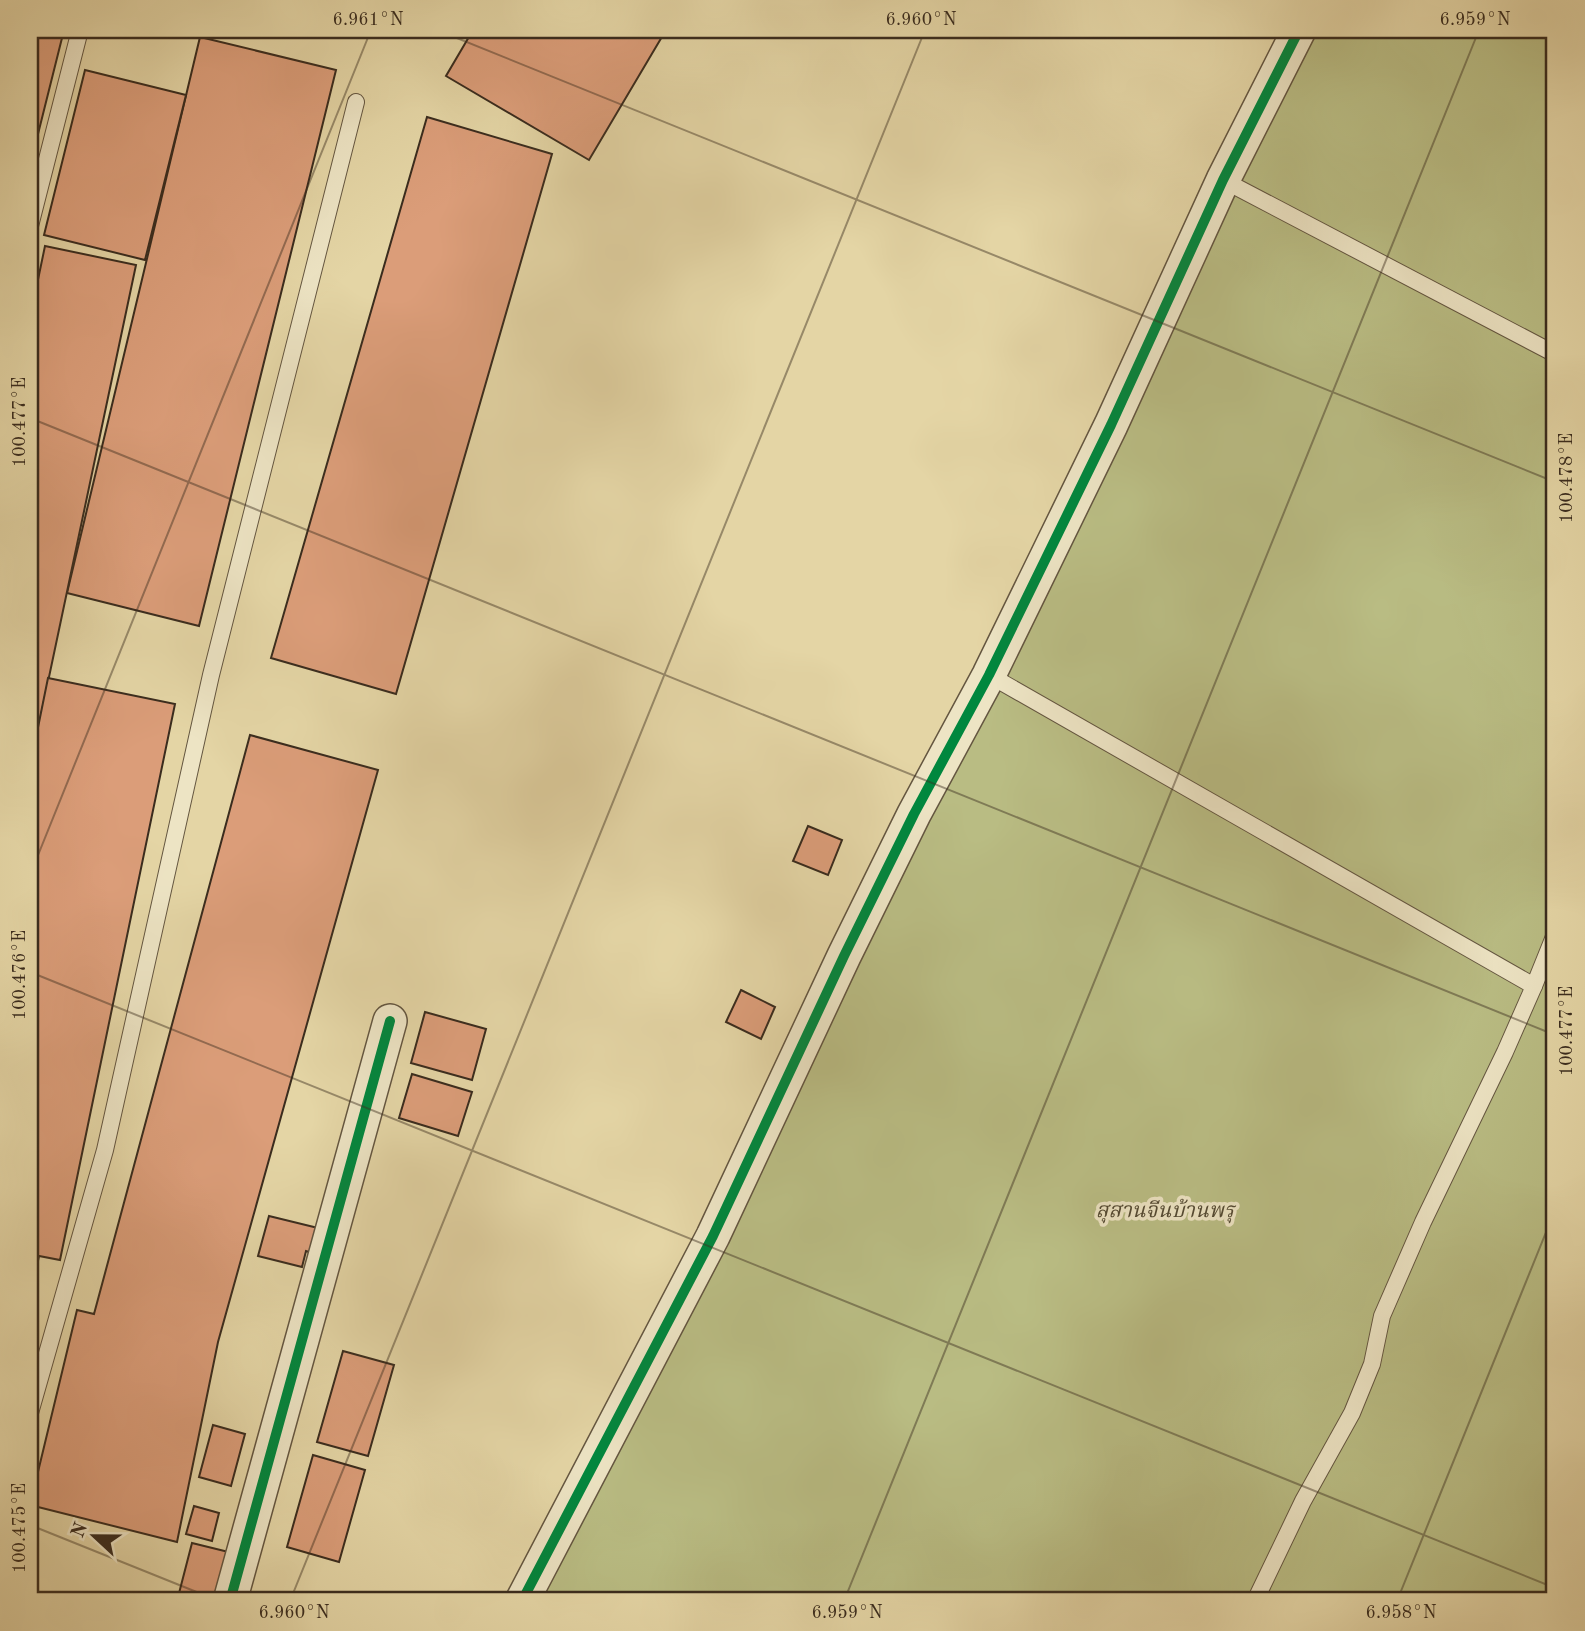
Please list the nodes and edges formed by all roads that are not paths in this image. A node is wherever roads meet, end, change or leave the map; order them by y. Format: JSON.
{"nodes":[{"id":1,"x":80,"y":30,"type":"edge"},
{"id":2,"x":1299,"y":30,"type":"edge"},
{"id":3,"x":356,"y":102,"type":"dead end"},
{"id":4,"x":1223,"y":180,"type":"junction"},
{"id":5,"x":30,"y":226,"type":"edge"},
{"id":6,"x":1555,"y":354,"type":"edge"},
{"id":7,"x":989,"y":675,"type":"junction"},
{"id":8,"x":1555,"y":934,"type":"edge"},
{"id":9,"x":1534,"y":986,"type":"junction"},
{"id":10,"x":390,"y":1021,"type":"dead end"},
{"id":11,"x":30,"y":1413,"type":"edge"},
{"id":12,"x":230,"y":1601,"type":"edge"},
{"id":13,"x":522,"y":1601,"type":"edge"},
{"id":14,"x":1255,"y":1601,"type":"edge"}],
"edges":[{"from":1,"to":5,"type":"lane"},
{"from":2,"to":4,"type":"street"},
{"from":3,"to":11,"type":"lane"},
{"from":4,"to":6,"type":"lane"},
{"from":4,"to":7,"type":"street"},
{"from":7,"to":9,"type":"lane"},
{"from":7,"to":13,"type":"street"},
{"from":8,"to":9,"type":"lane"},
{"from":9,"to":14,"type":"lane"},
{"from":10,"to":12,"type":"street"}]}
